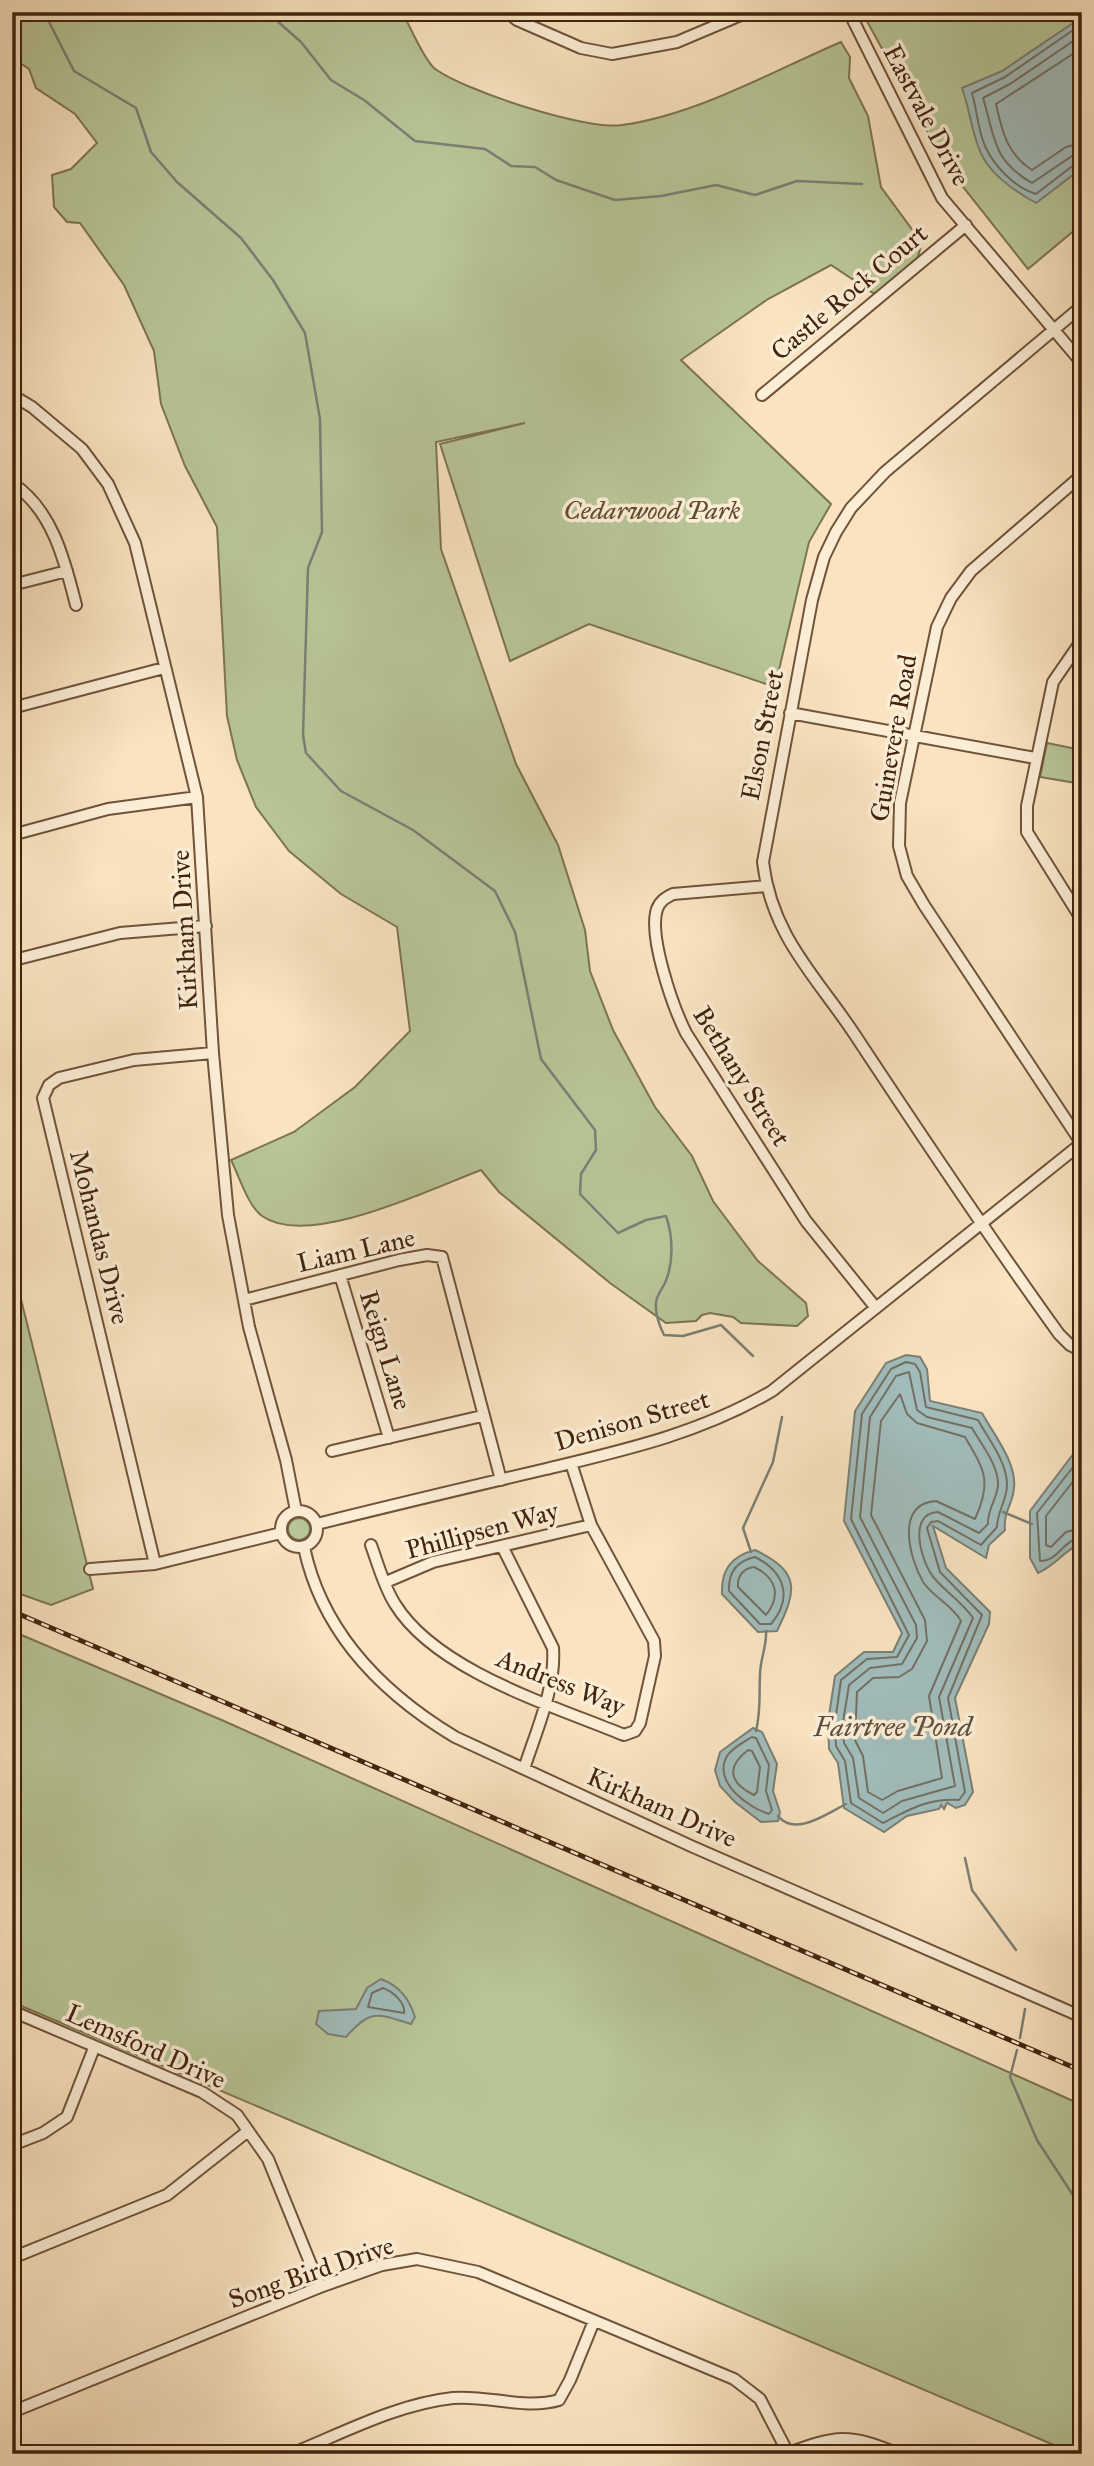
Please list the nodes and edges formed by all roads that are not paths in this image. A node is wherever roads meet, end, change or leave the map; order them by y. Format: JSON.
{"nodes":[{"id":1,"x":507,"y":12,"type":"edge"},
{"id":2,"x":748,"y":12,"type":"edge"},
{"id":3,"x":849,"y":12,"type":"edge"},
{"id":4,"x":965,"y":225,"type":"junction"},
{"id":5,"x":1082,"y":306,"type":"edge"},
{"id":6,"x":1053,"y":330,"type":"junction"},
{"id":7,"x":1082,"y":363,"type":"edge"},
{"id":8,"x":12,"y":395,"type":"edge"},
{"id":9,"x":762,"y":395,"type":"dead end"},
{"id":10,"x":1082,"y":475,"type":"edge"},
{"id":11,"x":12,"y":483,"type":"edge"},
{"id":12,"x":67,"y":571,"type":"junction"},
{"id":13,"x":12,"y":585,"type":"edge"},
{"id":14,"x":76,"y":605,"type":"dead end"},
{"id":15,"x":1082,"y":640,"type":"edge"},
{"id":16,"x":164,"y":668,"type":"junction"},
{"id":17,"x":12,"y":708,"type":"edge"},
{"id":18,"x":790,"y":713,"type":"junction"},
{"id":19,"x":915,"y":736,"type":"junction"},
{"id":20,"x":1035,"y":758,"type":"junction"},
{"id":21,"x":197,"y":797,"type":"junction"},
{"id":22,"x":12,"y":835,"type":"edge"},
{"id":23,"x":766,"y":886,"type":"junction"},
{"id":24,"x":1082,"y":920,"type":"edge"},
{"id":25,"x":206,"y":926,"type":"junction"},
{"id":26,"x":12,"y":955,"type":"edge"},
{"id":27,"x":213,"y":1053,"type":"junction"},
{"id":28,"x":1082,"y":1143,"type":"edge"},
{"id":29,"x":980,"y":1224,"type":"junction"},
{"id":30,"x":340,"y":1275,"type":"junction"},
{"id":31,"x":244,"y":1300,"type":"junction"},
{"id":32,"x":876,"y":1308,"type":"junction"},
{"id":33,"x":1082,"y":1351,"type":"edge"},
{"id":34,"x":482,"y":1416,"type":"junction"},
{"id":35,"x":389,"y":1438,"type":"junction"},
{"id":36,"x":332,"y":1451,"type":"dead end"},
{"id":37,"x":571,"y":1463,"type":"junction"},
{"id":38,"x":501,"y":1480,"type":"junction"},
{"id":39,"x":296,"y":1511,"type":"junction"},
{"id":40,"x":317,"y":1524,"type":"junction"},
{"id":41,"x":591,"y":1525,"type":"junction"},
{"id":42,"x":281,"y":1533,"type":"junction"},
{"id":43,"x":371,"y":1545,"type":"dead end"},
{"id":44,"x":502,"y":1546,"type":"junction"},
{"id":45,"x":304,"y":1547,"type":"junction"},
{"id":46,"x":155,"y":1564,"type":"junction"},
{"id":47,"x":90,"y":1569,"type":"dead end"},
{"id":48,"x":386,"y":1582,"type":"junction"},
{"id":49,"x":545,"y":1703,"type":"junction"},
{"id":50,"x":524,"y":1769,"type":"junction"},
{"id":51,"x":12,"y":2011,"type":"edge"},
{"id":52,"x":1082,"y":2017,"type":"edge"},
{"id":53,"x":94,"y":2048,"type":"junction"},
{"id":54,"x":248,"y":2131,"type":"junction"},
{"id":55,"x":12,"y":2145,"type":"edge"},
{"id":56,"x":12,"y":2258,"type":"edge"},
{"id":57,"x":320,"y":2287,"type":"junction"},
{"id":58,"x":594,"y":2321,"type":"junction"},
{"id":59,"x":12,"y":2412,"type":"edge"},
{"id":60,"x":787,"y":2453,"type":"edge"},
{"id":61,"x":291,"y":2454,"type":"edge"},
{"id":62,"x":899,"y":2454,"type":"edge"}],
"edges":[{"from":1,"to":2,"type":"street"},
{"from":3,"to":4,"type":"street","name":"Eastvale Drive"},
{"from":4,"to":6,"type":"street","name":"Eastvale Drive"},
{"from":4,"to":9,"type":"street","name":"Castle Rock Court"},
{"from":5,"to":6,"type":"street","name":"Elson Street"},
{"from":6,"to":7,"type":"street","name":"Eastvale Drive"},
{"from":6,"to":18,"type":"street","name":"Elson Street"},
{"from":8,"to":16,"type":"street","name":"Kirkham Drive"},
{"from":10,"to":19,"type":"street","name":"Guinevere Road"},
{"from":11,"to":12,"type":"street"},
{"from":12,"to":13,"type":"street"},
{"from":12,"to":14,"type":"street"},
{"from":15,"to":20,"type":"street"},
{"from":16,"to":17,"type":"street"},
{"from":16,"to":21,"type":"street","name":"Kirkham Drive"},
{"from":18,"to":19,"type":"street"},
{"from":18,"to":23,"type":"street","name":"Elson Street"},
{"from":19,"to":20,"type":"street"},
{"from":19,"to":28,"type":"street","name":"Guinevere Road"},
{"from":20,"to":24,"type":"street"},
{"from":21,"to":22,"type":"street"},
{"from":21,"to":25,"type":"street","name":"Kirkham Drive"},
{"from":23,"to":29,"type":"street","name":"Elson Street"},
{"from":23,"to":32,"type":"street","name":"Bethany Street"},
{"from":25,"to":26,"type":"street"},
{"from":25,"to":27,"type":"street","name":"Kirkham Drive"},
{"from":27,"to":31,"type":"street","name":"Kirkham Drive"},
{"from":27,"to":46,"type":"street","name":"Mohandas Drive"},
{"from":28,"to":29,"type":"street","name":"Denison Street"},
{"from":29,"to":32,"type":"street","name":"Denison Street"},
{"from":29,"to":33,"type":"street","name":"Elson Street"},
{"from":30,"to":31,"type":"street","name":"Liam Lane"},
{"from":30,"to":34,"type":"street","name":"Liam Lane"},
{"from":30,"to":35,"type":"street","name":"Reign Lane"},
{"from":31,"to":39,"type":"street","name":"Kirkham Drive"},
{"from":32,"to":37,"type":"street","name":"Denison Street"},
{"from":34,"to":35,"type":"street"},
{"from":34,"to":38,"type":"street"},
{"from":35,"to":36,"type":"street"},
{"from":37,"to":38,"type":"street","name":"Denison Street"},
{"from":37,"to":41,"type":"street","name":"Andress Way"},
{"from":38,"to":40,"type":"street","name":"Denison Street"},
{"from":39,"to":40,"type":"street"},
{"from":39,"to":42,"type":"street"},
{"from":40,"to":45,"type":"street"},
{"from":41,"to":44,"type":"street","name":"Phillipsen Way"},
{"from":41,"to":49,"type":"street","name":"Andress Way"},
{"from":42,"to":45,"type":"street"},
{"from":42,"to":46,"type":"street"},
{"from":43,"to":48,"type":"street","name":"Andress Way"},
{"from":44,"to":48,"type":"street","name":"Phillipsen Way"},
{"from":44,"to":49,"type":"street"},
{"from":45,"to":50,"type":"street","name":"Kirkham Drive"},
{"from":46,"to":47,"type":"street"},
{"from":48,"to":49,"type":"street","name":"Andress Way"},
{"from":49,"to":50,"type":"street"},
{"from":50,"to":52,"type":"street","name":"Kirkham Drive"},
{"from":51,"to":53,"type":"street","name":"Lemsford Drive"},
{"from":53,"to":54,"type":"street","name":"Lemsford Drive"},
{"from":53,"to":55,"type":"street"},
{"from":54,"to":56,"type":"street"},
{"from":54,"to":57,"type":"street","name":"Lemsford Drive"},
{"from":57,"to":58,"type":"street","name":"Song Bird Drive"},
{"from":57,"to":59,"type":"street","name":"Song Bird Drive"},
{"from":58,"to":60,"type":"street","name":"Song Bird Drive"},
{"from":58,"to":61,"type":"street"},
{"from":60,"to":62,"type":"street"}]}
